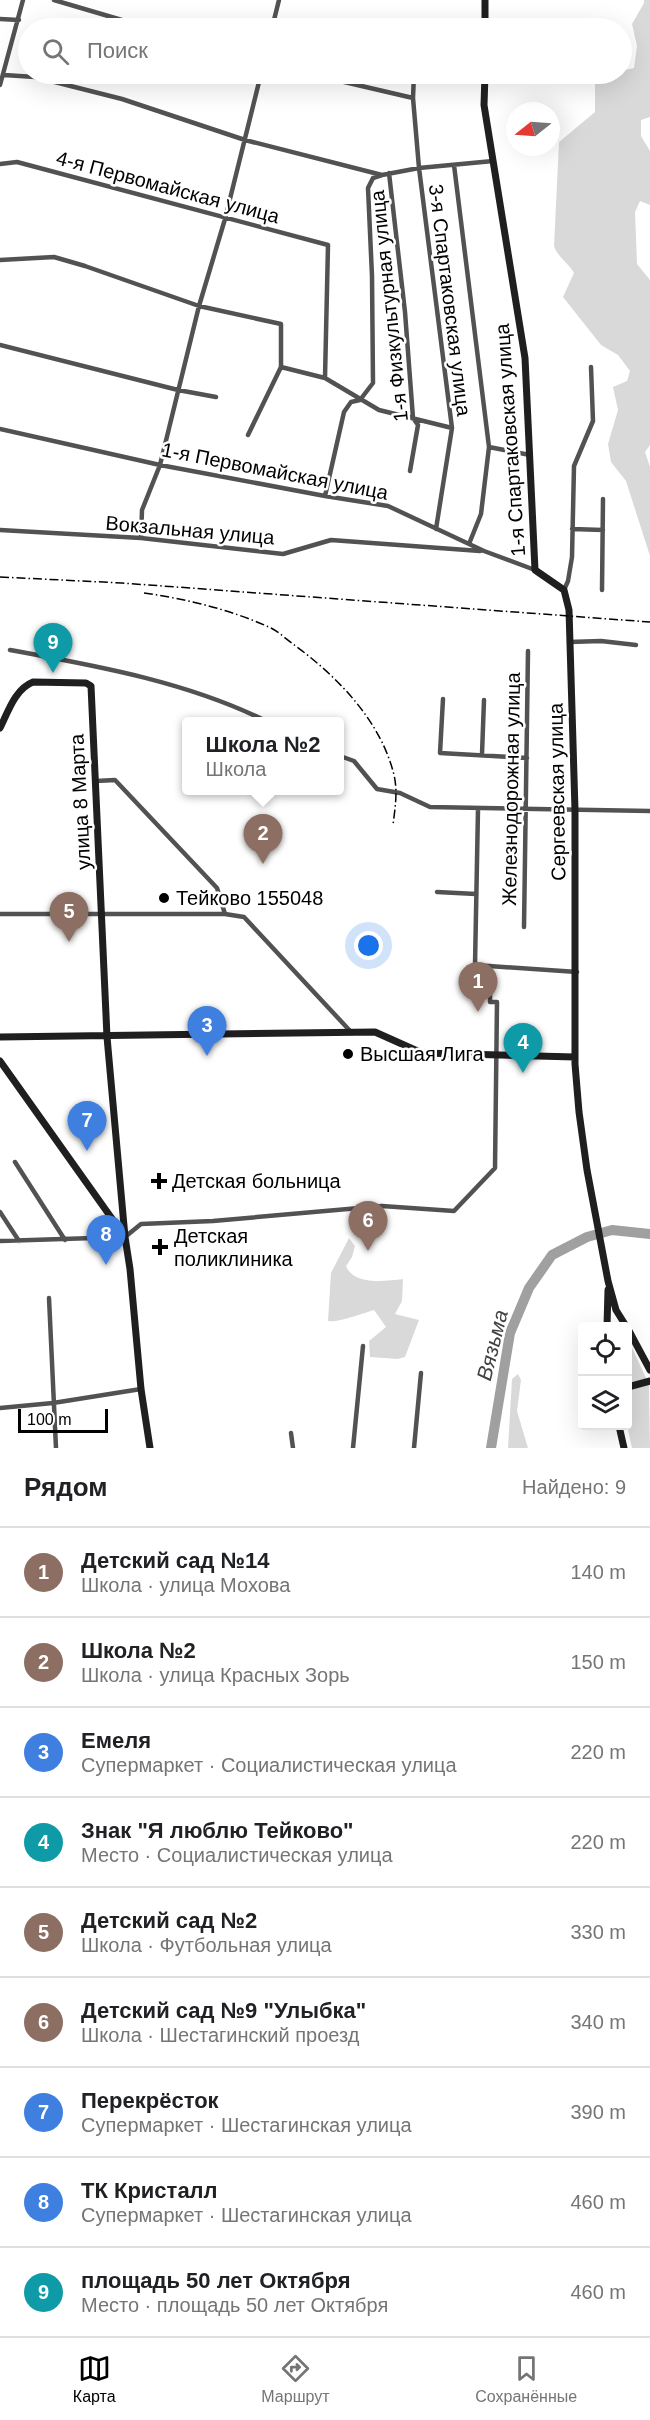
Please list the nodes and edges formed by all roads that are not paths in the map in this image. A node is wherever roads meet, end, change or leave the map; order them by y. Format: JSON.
{"nodes":[{"id":1,"x":23,"y":0,"type":"edge"},
{"id":2,"x":54,"y":0,"type":"edge"},
{"id":3,"x":279,"y":0,"type":"edge"},
{"id":4,"x":485,"y":1,"type":"edge"},
{"id":5,"x":19,"y":18,"type":"edge"},
{"id":6,"x":115,"y":18,"type":"edge"},
{"id":7,"x":274,"y":18,"type":"edge"},
{"id":8,"x":485,"y":18,"type":"edge"},
{"id":9,"x":0,"y":19,"type":"edge"},
{"id":10,"x":18,"y":20,"type":"edge"},
{"id":11,"x":18,"y":24,"type":"edge"},
{"id":12,"x":4,"y":75,"type":"junction"},
{"id":13,"x":18,"y":76,"type":"edge"},
{"id":14,"x":63,"y":84,"type":"edge"},
{"id":15,"x":259,"y":84,"type":"edge"},
{"id":16,"x":353,"y":84,"type":"edge"},
{"id":17,"x":414,"y":84,"type":"edge"},
{"id":18,"x":485,"y":84,"type":"edge"},
{"id":19,"x":0,"y":85,"type":"edge"},
{"id":20,"x":413,"y":98,"type":"junction"},
{"id":21,"x":245,"y":140,"type":"junction"},
{"id":22,"x":493,"y":161,"type":"junction"},
{"id":23,"x":0,"y":164,"type":"edge"},
{"id":24,"x":454,"y":165,"type":"junction"},
{"id":25,"x":418,"y":168,"type":"junction"},
{"id":26,"x":389,"y":173,"type":"junction"},
{"id":27,"x":382,"y":175,"type":"junction"},
{"id":28,"x":225,"y":219,"type":"junction"},
{"id":29,"x":0,"y":260,"type":"edge"},
{"id":30,"x":199,"y":306,"type":"junction"},
{"id":31,"x":0,"y":345,"type":"edge"},
{"id":32,"x":281,"y":367,"type":"junction"},
{"id":33,"x":591,"y":367,"type":"dead end"},
{"id":34,"x":325,"y":378,"type":"junction"},
{"id":35,"x":178,"y":390,"type":"junction"},
{"id":36,"x":216,"y":397,"type":"dead end"},
{"id":37,"x":360,"y":400,"type":"junction"},
{"id":38,"x":413,"y":418,"type":"junction"},
{"id":39,"x":452,"y":428,"type":"junction"},
{"id":40,"x":0,"y":429,"type":"edge"},
{"id":41,"x":248,"y":435,"type":"dead end"},
{"id":42,"x":489,"y":447,"type":"junction"},
{"id":43,"x":530,"y":455,"type":"junction"},
{"id":44,"x":160,"y":465,"type":"junction"},
{"id":45,"x":410,"y":471,"type":"dead end"},
{"id":46,"x":325,"y":496,"type":"junction"},
{"id":47,"x":603,"y":499,"type":"dead end"},
{"id":48,"x":436,"y":529,"type":"junction"},
{"id":49,"x":572,"y":529,"type":"junction"},
{"id":50,"x":0,"y":530,"type":"edge"},
{"id":51,"x":603,"y":530,"type":"junction"},
{"id":52,"x":141,"y":538,"type":"junction"},
{"id":53,"x":469,"y":544,"type":"junction"},
{"id":54,"x":484,"y":551,"type":"junction"},
{"id":55,"x":536,"y":570,"type":"junction"},
{"id":56,"x":564,"y":590,"type":"junction"},
{"id":57,"x":602,"y":590,"type":"dead end"},
{"id":58,"x":569,"y":642,"type":"junction"},
{"id":59,"x":636,"y":645,"type":"dead end"},
{"id":60,"x":10,"y":650,"type":"dead end"},
{"id":61,"x":528,"y":651,"type":"dead end"},
{"id":62,"x":443,"y":699,"type":"dead end"},
{"id":63,"x":484,"y":700,"type":"dead end"},
{"id":64,"x":258,"y":717,"type":"edge"},
{"id":65,"x":0,"y":728,"type":"edge"},
{"id":66,"x":482,"y":754,"type":"junction"},
{"id":67,"x":344,"y":758,"type":"edge"},
{"id":68,"x":527,"y":758,"type":"junction"},
{"id":69,"x":96,"y":781,"type":"junction"},
{"id":70,"x":478,"y":809,"type":"junction"},
{"id":71,"x":526,"y":809,"type":"junction"},
{"id":72,"x":575,"y":810,"type":"junction"},
{"id":73,"x":650,"y":811,"type":"edge"},
{"id":74,"x":437,"y":892,"type":"dead end"},
{"id":75,"x":476,"y":894,"type":"junction"},
{"id":76,"x":0,"y":914,"type":"edge"},
{"id":77,"x":101,"y":914,"type":"junction"},
{"id":78,"x":225,"y":914,"type":"junction"},
{"id":79,"x":524,"y":927,"type":"dead end"},
{"id":80,"x":490,"y":966,"type":"junction"},
{"id":81,"x":577,"y":972,"type":"junction"},
{"id":82,"x":352,"y":1033,"type":"junction"},
{"id":83,"x":0,"y":1037,"type":"edge"},
{"id":84,"x":107,"y":1037,"type":"junction"},
{"id":85,"x":498,"y":1055,"type":"junction"},
{"id":86,"x":575,"y":1057,"type":"junction"},
{"id":87,"x":0,"y":1061,"type":"edge"},
{"id":88,"x":15,"y":1162,"type":"dead end"},
{"id":89,"x":0,"y":1212,"type":"edge"},
{"id":90,"x":125,"y":1237,"type":"junction"},
{"id":91,"x":65,"y":1240,"type":"junction"},
{"id":92,"x":0,"y":1241,"type":"edge"},
{"id":93,"x":20,"y":1241,"type":"junction"},
{"id":94,"x":608,"y":1281,"type":"junction"},
{"id":95,"x":49,"y":1298,"type":"dead end"},
{"id":96,"x":607,"y":1322,"type":"edge"},
{"id":97,"x":624,"y":1322,"type":"edge"},
{"id":98,"x":632,"y":1338,"type":"edge"},
{"id":99,"x":363,"y":1346,"type":"dead end"},
{"id":100,"x":650,"y":1370,"type":"edge"},
{"id":101,"x":421,"y":1373,"type":"dead end"},
{"id":102,"x":650,"y":1381,"type":"edge"},
{"id":103,"x":632,"y":1386,"type":"edge"},
{"id":104,"x":141,"y":1389,"type":"junction"},
{"id":105,"x":53,"y":1403,"type":"junction"},
{"id":106,"x":0,"y":1408,"type":"edge"},
{"id":107,"x":621,"y":1430,"type":"edge"},
{"id":108,"x":291,"y":1433,"type":"dead end"},
{"id":109,"x":56,"y":1448,"type":"edge"},
{"id":110,"x":150,"y":1448,"type":"edge"},
{"id":111,"x":293,"y":1448,"type":"edge"},
{"id":112,"x":353,"y":1448,"type":"edge"},
{"id":113,"x":414,"y":1448,"type":"edge"},
{"id":114,"x":624,"y":1448,"type":"edge"}],
"edges":[{"from":1,"to":5,"type":"street"},
{"from":2,"to":6,"type":"street"},
{"from":3,"to":7,"type":"street"},
{"from":4,"to":8,"type":"street"},
{"from":9,"to":10,"type":"street"},
{"from":11,"to":12,"type":"street"},
{"from":12,"to":13,"type":"street"},
{"from":12,"to":19,"type":"street"},
{"from":14,"to":21,"type":"street"},
{"from":15,"to":21,"type":"street"},
{"from":16,"to":20,"type":"street"},
{"from":17,"to":20,"type":"street","name":"3-я Спартаковская улица"},
{"from":18,"to":22,"type":"street","name":"1-я Спартаковская улица"},
{"from":20,"to":25,"type":"street","name":"3-я Спартаковская улица"},
{"from":21,"to":27,"type":"street"},
{"from":21,"to":28,"type":"street"},
{"from":22,"to":24,"type":"street"},
{"from":22,"to":43,"type":"street","name":"1-я Спартаковская улица"},
{"from":23,"to":28,"type":"street","name":"4-я Первомайская улица"},
{"from":24,"to":25,"type":"street"},
{"from":24,"to":42,"type":"street"},
{"from":25,"to":26,"type":"street"},
{"from":25,"to":39,"type":"street","name":"3-я Спартаковская улица"},
{"from":26,"to":27,"type":"street"},
{"from":26,"to":38,"type":"street","name":"1-я Физкультурная улица"},
{"from":27,"to":37,"type":"street"},
{"from":28,"to":30,"type":"street"},
{"from":28,"to":34,"type":"street","name":"4-я Первомайская улица"},
{"from":29,"to":30,"type":"street"},
{"from":30,"to":32,"type":"street"},
{"from":30,"to":35,"type":"street"},
{"from":31,"to":35,"type":"street"},
{"from":32,"to":34,"type":"street"},
{"from":32,"to":41,"type":"street"},
{"from":33,"to":49,"type":"street"},
{"from":34,"to":37,"type":"street"},
{"from":35,"to":36,"type":"street"},
{"from":35,"to":44,"type":"street"},
{"from":37,"to":38,"type":"street"},
{"from":37,"to":46,"type":"street"},
{"from":38,"to":39,"type":"street"},
{"from":38,"to":45,"type":"street","name":"1-я Физкультурная улица"},
{"from":39,"to":48,"type":"street","name":"3-я Спартаковская улица"},
{"from":40,"to":44,"type":"street","name":"1-я Первомайская улица"},
{"from":42,"to":43,"type":"street"},
{"from":42,"to":53,"type":"street"},
{"from":43,"to":55,"type":"street","name":"1-я Спартаковская улица"},
{"from":44,"to":46,"type":"street","name":"1-я Первомайская улица"},
{"from":44,"to":52,"type":"street"},
{"from":46,"to":48,"type":"street","name":"1-я Первомайская улица"},
{"from":47,"to":51,"type":"street"},
{"from":48,"to":53,"type":"street","name":"1-я Первомайская улица"},
{"from":49,"to":51,"type":"street"},
{"from":49,"to":56,"type":"street"},
{"from":50,"to":52,"type":"street","name":"Вокзальная улица"},
{"from":51,"to":57,"type":"street"},
{"from":52,"to":54,"type":"street","name":"Вокзальная улица"},
{"from":53,"to":54,"type":"street","name":"1-я Первомайская улица"},
{"from":54,"to":55,"type":"street","name":"1-я Первомайская улица"},
{"from":55,"to":56,"type":"street","name":"1-я Спартаковская улица"},
{"from":56,"to":58,"type":"street","name":"Сергеевская улица"},
{"from":58,"to":59,"type":"street"},
{"from":58,"to":72,"type":"street","name":"Сергеевская улица"},
{"from":60,"to":64,"type":"street"},
{"from":61,"to":68,"type":"street","name":"Железнодорожная улица"},
{"from":62,"to":66,"type":"street"},
{"from":63,"to":66,"type":"street"},
{"from":65,"to":69,"type":"street","name":"улица 8 Марта"},
{"from":66,"to":68,"type":"street"},
{"from":67,"to":70,"type":"street"},
{"from":68,"to":71,"type":"street","name":"Железнодорожная улица"},
{"from":69,"to":77,"type":"street","name":"улица 8 Марта"},
{"from":69,"to":78,"type":"street"},
{"from":70,"to":71,"type":"street"},
{"from":70,"to":75,"type":"street"},
{"from":71,"to":72,"type":"street"},
{"from":71,"to":79,"type":"street","name":"Железнодорожная улица"},
{"from":72,"to":73,"type":"street"},
{"from":72,"to":81,"type":"street","name":"Сергеевская улица"},
{"from":74,"to":75,"type":"street"},
{"from":75,"to":80,"type":"street"},
{"from":76,"to":77,"type":"street"},
{"from":77,"to":78,"type":"street"},
{"from":77,"to":84,"type":"street","name":"улица 8 Марта"},
{"from":78,"to":82,"type":"street"},
{"from":80,"to":81,"type":"street"},
{"from":80,"to":85,"type":"street"},
{"from":81,"to":86,"type":"street","name":"Сергеевская улица"},
{"from":82,"to":84,"type":"street"},
{"from":82,"to":85,"type":"street"},
{"from":83,"to":84,"type":"street"},
{"from":84,"to":90,"type":"street","name":"улица 8 Марта"},
{"from":85,"to":86,"type":"street"},
{"from":85,"to":90,"type":"street"},
{"from":86,"to":94,"type":"street","name":"Сергеевская улица"},
{"from":87,"to":90,"type":"street"},
{"from":88,"to":91,"type":"street"},
{"from":89,"to":93,"type":"street"},
{"from":90,"to":91,"type":"street"},
{"from":90,"to":104,"type":"street","name":"улица 8 Марта"},
{"from":91,"to":93,"type":"street"},
{"from":92,"to":93,"type":"street"},
{"from":94,"to":96,"type":"street"},
{"from":94,"to":97,"type":"street"},
{"from":95,"to":105,"type":"street"},
{"from":98,"to":100,"type":"street"},
{"from":99,"to":112,"type":"street"},
{"from":101,"to":113,"type":"street"},
{"from":102,"to":103,"type":"street"},
{"from":104,"to":105,"type":"street"},
{"from":104,"to":110,"type":"street","name":"улица 8 Марта"},
{"from":105,"to":106,"type":"street"},
{"from":105,"to":109,"type":"street"},
{"from":107,"to":114,"type":"street"},
{"from":108,"to":111,"type":"street"}]}
